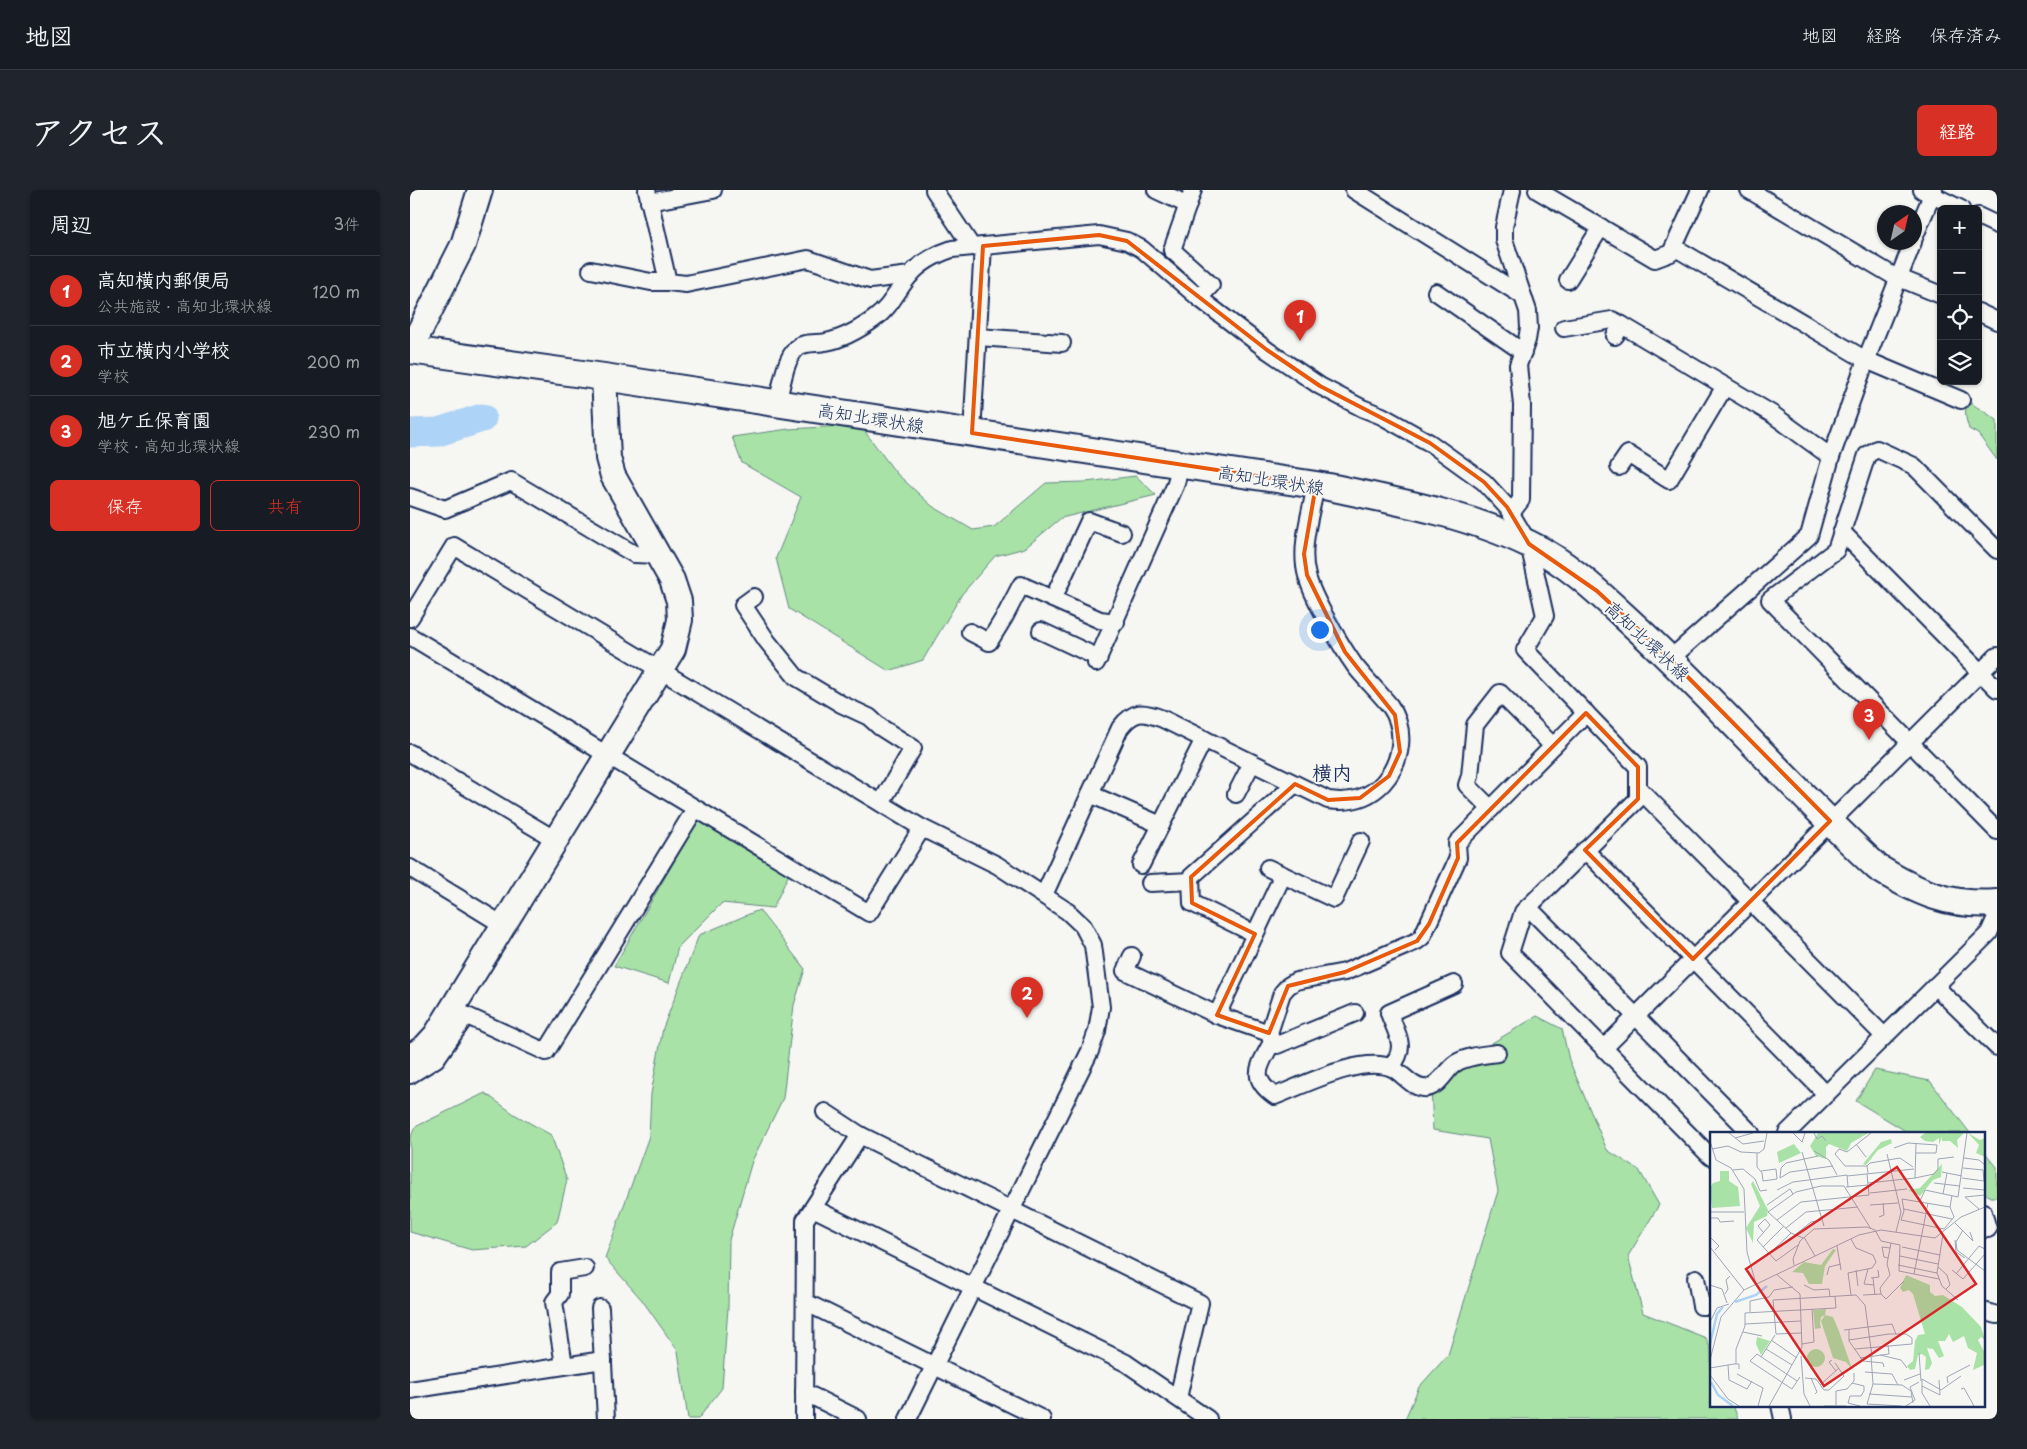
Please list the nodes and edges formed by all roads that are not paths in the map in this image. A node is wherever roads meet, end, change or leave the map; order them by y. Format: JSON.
{"nodes":[{"id":1,"x":480,"y":190,"type":"edge"},
{"id":2,"x":713,"y":190,"type":"edge"},
{"id":3,"x":934,"y":190,"type":"edge"},
{"id":4,"x":1156,"y":190,"type":"edge"},
{"id":5,"x":1354,"y":190,"type":"edge"},
{"id":6,"x":1512,"y":190,"type":"edge"},
{"id":7,"x":1537,"y":190,"type":"edge"},
{"id":8,"x":1700,"y":190,"type":"edge"},
{"id":9,"x":1750,"y":190,"type":"edge"},
{"id":10,"x":1929,"y":192,"type":"edge"},
{"id":11,"x":648,"y":196,"type":"edge"},
{"id":12,"x":1190,"y":197,"type":"edge"},
{"id":13,"x":1953,"y":205,"type":"edge"},
{"id":14,"x":1922,"y":213,"type":"edge"},
{"id":15,"x":1982,"y":218,"type":"edge"},
{"id":16,"x":1997,"y":225,"type":"edge"},
{"id":17,"x":1601,"y":227,"type":"junction"},
{"id":18,"x":978,"y":246,"type":"junction"},
{"id":19,"x":1674,"y":247,"type":"junction"},
{"id":20,"x":1910,"y":250,"type":"edge"},
{"id":21,"x":591,"y":270,"type":"dead end"},
{"id":22,"x":910,"y":275,"type":"junction"},
{"id":23,"x":1899,"y":277,"type":"junction"},
{"id":24,"x":1568,"y":280,"type":"dead end"},
{"id":25,"x":668,"y":282,"type":"junction"},
{"id":26,"x":1436,"y":292,"type":"dead end"},
{"id":27,"x":1937,"y":293,"type":"edge"},
{"id":28,"x":1523,"y":296,"type":"junction"},
{"id":29,"x":1199,"y":298,"type":"junction"},
{"id":30,"x":1982,"y":314,"type":"edge"},
{"id":31,"x":1997,"y":321,"type":"edge"},
{"id":32,"x":1564,"y":328,"type":"dead end"},
{"id":33,"x":978,"y":337,"type":"junction"},
{"id":34,"x":1062,"y":343,"type":"dead end"},
{"id":35,"x":410,"y":350,"type":"edge"},
{"id":36,"x":1523,"y":352,"type":"junction"},
{"id":37,"x":1866,"y":360,"type":"junction"},
{"id":38,"x":604,"y":377,"type":"junction"},
{"id":39,"x":1725,"y":386,"type":"junction"},
{"id":40,"x":1961,"y":400,"type":"dead end"},
{"id":41,"x":777,"y":403,"type":"junction"},
{"id":42,"x":972,"y":433,"type":"junction"},
{"id":43,"x":1831,"y":457,"type":"junction"},
{"id":44,"x":1181,"y":465,"type":"junction"},
{"id":45,"x":1619,"y":467,"type":"dead end"},
{"id":46,"x":1316,"y":486,"type":"junction"},
{"id":47,"x":410,"y":497,"type":"edge"},
{"id":48,"x":1511,"y":513,"type":"junction"},
{"id":49,"x":1842,"y":532,"type":"junction"},
{"id":50,"x":1122,"y":533,"type":"dead end"},
{"id":51,"x":1529,"y":544,"type":"junction"},
{"id":52,"x":1997,"y":550,"type":"edge"},
{"id":53,"x":658,"y":555,"type":"junction"},
{"id":54,"x":754,"y":597,"type":"dead end"},
{"id":55,"x":1053,"y":599,"type":"junction"},
{"id":56,"x":410,"y":618,"type":"edge"},
{"id":57,"x":1116,"y":622,"type":"junction"},
{"id":58,"x":1040,"y":631,"type":"dead end"},
{"id":59,"x":970,"y":632,"type":"dead end"},
{"id":60,"x":410,"y":636,"type":"edge"},
{"id":61,"x":1997,"y":656,"type":"edge"},
{"id":62,"x":1670,"y":659,"type":"junction"},
{"id":63,"x":660,"y":670,"type":"junction"},
{"id":64,"x":1981,"y":672,"type":"junction"},
{"id":65,"x":1997,"y":689,"type":"edge"},
{"id":66,"x":1586,"y":713,"type":"junction"},
{"id":67,"x":1204,"y":739,"type":"junction"},
{"id":68,"x":1910,"y":742,"type":"junction"},
{"id":69,"x":1554,"y":746,"type":"junction"},
{"id":70,"x":410,"y":754,"type":"edge"},
{"id":71,"x":607,"y":756,"type":"junction"},
{"id":72,"x":1252,"y":763,"type":"junction"},
{"id":73,"x":1295,"y":784,"type":"junction"},
{"id":74,"x":1638,"y":788,"type":"junction"},
{"id":75,"x":1090,"y":794,"type":"junction"},
{"id":76,"x":1236,"y":794,"type":"dead end"},
{"id":77,"x":881,"y":803,"type":"junction"},
{"id":78,"x":695,"y":808,"type":"junction"},
{"id":79,"x":1491,"y":809,"type":"junction"},
{"id":80,"x":1830,"y":822,"type":"junction"},
{"id":81,"x":1161,"y":825,"type":"junction"},
{"id":82,"x":922,"y":828,"type":"junction"},
{"id":83,"x":1997,"y":831,"type":"edge"},
{"id":84,"x":556,"y":840,"type":"junction"},
{"id":85,"x":1361,"y":841,"type":"dead end"},
{"id":86,"x":1585,"y":850,"type":"junction"},
{"id":87,"x":1141,"y":865,"type":"dead end"},
{"id":88,"x":410,"y":868,"type":"edge"},
{"id":89,"x":1191,"y":882,"type":"junction"},
{"id":90,"x":1150,"y":883,"type":"dead end"},
{"id":91,"x":1044,"y":895,"type":"junction"},
{"id":92,"x":1750,"y":901,"type":"junction"},
{"id":93,"x":1997,"y":903,"type":"edge"},
{"id":94,"x":1528,"y":907,"type":"junction"},
{"id":95,"x":1997,"y":915,"type":"edge"},
{"id":96,"x":503,"y":925,"type":"junction"},
{"id":97,"x":1255,"y":934,"type":"junction"},
{"id":98,"x":1132,"y":956,"type":"dead end"},
{"id":99,"x":1693,"y":959,"type":"junction"},
{"id":100,"x":1454,"y":984,"type":"dead end"},
{"id":101,"x":1935,"y":986,"type":"junction"},
{"id":102,"x":459,"y":1012,"type":"junction"},
{"id":103,"x":1355,"y":1013,"type":"dead end"},
{"id":104,"x":1218,"y":1015,"type":"junction"},
{"id":105,"x":1635,"y":1016,"type":"junction"},
{"id":106,"x":1884,"y":1036,"type":"junction"},
{"id":107,"x":1271,"y":1038,"type":"junction"},
{"id":108,"x":1997,"y":1047,"type":"edge"},
{"id":109,"x":1604,"y":1048,"type":"junction"},
{"id":110,"x":1497,"y":1054,"type":"dead end"},
{"id":111,"x":410,"y":1057,"type":"edge"},
{"id":112,"x":1391,"y":1067,"type":"junction"},
{"id":113,"x":410,"y":1076,"type":"edge"},
{"id":114,"x":1826,"y":1094,"type":"junction"},
{"id":115,"x":826,"y":1112,"type":"dead end"},
{"id":116,"x":1805,"y":1115,"type":"junction"},
{"id":117,"x":1750,"y":1132,"type":"edge"},
{"id":118,"x":1788,"y":1132,"type":"edge"},
{"id":119,"x":1810,"y":1132,"type":"edge"},
{"id":120,"x":860,"y":1134,"type":"junction"},
{"id":121,"x":1710,"y":1156,"type":"edge"},
{"id":122,"x":812,"y":1208,"type":"junction"},
{"id":123,"x":1011,"y":1210,"type":"junction"},
{"id":124,"x":1984,"y":1214,"type":"edge"},
{"id":125,"x":1990,"y":1229,"type":"edge"},
{"id":126,"x":585,"y":1268,"type":"dead end"},
{"id":127,"x":1696,"y":1278,"type":"dead end"},
{"id":128,"x":972,"y":1288,"type":"junction"},
{"id":129,"x":805,"y":1302,"type":"junction"},
{"id":130,"x":1710,"y":1306,"type":"edge"},
{"id":131,"x":600,"y":1308,"type":"dead end"},
{"id":132,"x":1984,"y":1311,"type":"edge"},
{"id":133,"x":1997,"y":1315,"type":"edge"},
{"id":134,"x":603,"y":1360,"type":"junction"},
{"id":135,"x":564,"y":1365,"type":"junction"},
{"id":136,"x":934,"y":1366,"type":"junction"},
{"id":137,"x":410,"y":1390,"type":"edge"},
{"id":138,"x":804,"y":1392,"type":"junction"},
{"id":139,"x":1178,"y":1398,"type":"junction"},
{"id":140,"x":1780,"y":1406,"type":"edge"},
{"id":141,"x":606,"y":1419,"type":"edge"},
{"id":142,"x":804,"y":1419,"type":"edge"},
{"id":143,"x":858,"y":1419,"type":"edge"},
{"id":144,"x":908,"y":1419,"type":"edge"},
{"id":145,"x":1042,"y":1419,"type":"edge"},
{"id":146,"x":1208,"y":1419,"type":"edge"},
{"id":147,"x":1783,"y":1419,"type":"edge"}],
"edges":[{"from":1,"to":35,"type":"street"},
{"from":2,"to":11,"type":"street"},
{"from":3,"to":18,"type":"street"},
{"from":4,"to":12,"type":"street"},
{"from":5,"to":28,"type":"street"},
{"from":6,"to":28,"type":"street"},
{"from":7,"to":17,"type":"street"},
{"from":8,"to":19,"type":"street"},
{"from":9,"to":23,"type":"street"},
{"from":10,"to":13,"type":"street"},
{"from":10,"to":14,"type":"street"},
{"from":11,"to":25,"type":"street"},
{"from":12,"to":29,"type":"street"},
{"from":15,"to":16,"type":"street"},
{"from":17,"to":19,"type":"street"},
{"from":17,"to":24,"type":"street"},
{"from":18,"to":22,"type":"street"},
{"from":18,"to":29,"type":"street"},
{"from":18,"to":33,"type":"street"},
{"from":19,"to":37,"type":"street"},
{"from":20,"to":23,"type":"street"},
{"from":21,"to":25,"type":"street"},
{"from":22,"to":25,"type":"street"},
{"from":22,"to":41,"type":"street"},
{"from":23,"to":27,"type":"street"},
{"from":23,"to":37,"type":"street"},
{"from":26,"to":36,"type":"street"},
{"from":28,"to":36,"type":"street"},
{"from":29,"to":48,"type":"street"},
{"from":30,"to":31,"type":"street"},
{"from":32,"to":39,"type":"street"},
{"from":33,"to":34,"type":"street"},
{"from":33,"to":42,"type":"street"},
{"from":35,"to":38,"type":"main road","name":"高知北環状線"},
{"from":36,"to":48,"type":"street"},
{"from":37,"to":40,"type":"street"},
{"from":37,"to":43,"type":"street"},
{"from":38,"to":41,"type":"main road","name":"高知北環状線"},
{"from":38,"to":53,"type":"street"},
{"from":39,"to":43,"type":"street"},
{"from":39,"to":45,"type":"street"},
{"from":41,"to":42,"type":"main road","name":"高知北環状線"},
{"from":42,"to":44,"type":"main road","name":"高知北環状線"},
{"from":43,"to":62,"type":"street"},
{"from":44,"to":46,"type":"main road","name":"高知北環状線"},
{"from":44,"to":57,"type":"street"},
{"from":46,"to":51,"type":"main road","name":"高知北環状線"},
{"from":46,"to":73,"type":"street"},
{"from":47,"to":53,"type":"street"},
{"from":48,"to":51,"type":"street"},
{"from":49,"to":52,"type":"street"},
{"from":49,"to":64,"type":"street"},
{"from":49,"to":68,"type":"street"},
{"from":50,"to":55,"type":"street"},
{"from":51,"to":62,"type":"main road","name":"高知北環状線"},
{"from":51,"to":66,"type":"street"},
{"from":53,"to":63,"type":"street"},
{"from":54,"to":77,"type":"street"},
{"from":55,"to":57,"type":"street"},
{"from":55,"to":59,"type":"street"},
{"from":56,"to":63,"type":"street"},
{"from":57,"to":58,"type":"street"},
{"from":60,"to":71,"type":"street"},
{"from":61,"to":64,"type":"street"},
{"from":62,"to":80,"type":"main road","name":"高知北環状線"},
{"from":63,"to":71,"type":"street"},
{"from":63,"to":77,"type":"street"},
{"from":64,"to":65,"type":"street"},
{"from":64,"to":68,"type":"street"},
{"from":66,"to":69,"type":"street"},
{"from":66,"to":74,"type":"street"},
{"from":67,"to":72,"type":"street"},
{"from":67,"to":75,"type":"street"},
{"from":67,"to":81,"type":"street"},
{"from":68,"to":80,"type":"street"},
{"from":68,"to":83,"type":"street"},
{"from":69,"to":79,"type":"street"},
{"from":69,"to":79,"type":"street"},
{"from":70,"to":84,"type":"street"},
{"from":71,"to":78,"type":"street"},
{"from":71,"to":84,"type":"street"},
{"from":72,"to":73,"type":"street"},
{"from":72,"to":76,"type":"street"},
{"from":73,"to":89,"type":"street"},
{"from":74,"to":86,"type":"street"},
{"from":74,"to":92,"type":"street"},
{"from":75,"to":81,"type":"street"},
{"from":75,"to":91,"type":"street"},
{"from":77,"to":82,"type":"street"},
{"from":78,"to":82,"type":"street"},
{"from":78,"to":102,"type":"street"},
{"from":79,"to":107,"type":"street"},
{"from":80,"to":92,"type":"street"},
{"from":80,"to":93,"type":"main road","name":"高知北環状線"},
{"from":81,"to":87,"type":"street"},
{"from":82,"to":91,"type":"street"},
{"from":84,"to":96,"type":"street"},
{"from":85,"to":97,"type":"street"},
{"from":86,"to":94,"type":"street"},
{"from":86,"to":99,"type":"street"},
{"from":88,"to":96,"type":"street"},
{"from":89,"to":90,"type":"street"},
{"from":89,"to":97,"type":"street"},
{"from":91,"to":123,"type":"street"},
{"from":92,"to":99,"type":"street"},
{"from":92,"to":106,"type":"street"},
{"from":94,"to":105,"type":"street"},
{"from":94,"to":109,"type":"street"},
{"from":95,"to":101,"type":"street"},
{"from":96,"to":102,"type":"street"},
{"from":97,"to":104,"type":"street"},
{"from":98,"to":104,"type":"street"},
{"from":99,"to":105,"type":"street"},
{"from":99,"to":114,"type":"street"},
{"from":100,"to":112,"type":"street"},
{"from":101,"to":106,"type":"street"},
{"from":101,"to":108,"type":"street"},
{"from":102,"to":111,"type":"street"},
{"from":102,"to":113,"type":"street"},
{"from":103,"to":107,"type":"street"},
{"from":104,"to":107,"type":"street"},
{"from":105,"to":109,"type":"street"},
{"from":105,"to":117,"type":"street"},
{"from":106,"to":114,"type":"street"},
{"from":107,"to":112,"type":"street"},
{"from":109,"to":121,"type":"street"},
{"from":110,"to":112,"type":"street"},
{"from":114,"to":116,"type":"street"},
{"from":115,"to":120,"type":"street"},
{"from":116,"to":118,"type":"street"},
{"from":116,"to":119,"type":"street"},
{"from":120,"to":122,"type":"street"},
{"from":120,"to":123,"type":"street"},
{"from":122,"to":128,"type":"street"},
{"from":122,"to":129,"type":"street"},
{"from":123,"to":128,"type":"street"},
{"from":123,"to":139,"type":"street"},
{"from":124,"to":125,"type":"street"},
{"from":126,"to":135,"type":"street"},
{"from":127,"to":130,"type":"street"},
{"from":128,"to":136,"type":"street"},
{"from":128,"to":139,"type":"street"},
{"from":129,"to":136,"type":"street"},
{"from":129,"to":138,"type":"street"},
{"from":131,"to":134,"type":"street"},
{"from":132,"to":133,"type":"street"},
{"from":134,"to":135,"type":"street"},
{"from":134,"to":141,"type":"street"},
{"from":135,"to":137,"type":"street"},
{"from":136,"to":144,"type":"street"},
{"from":136,"to":145,"type":"street"},
{"from":138,"to":142,"type":"street"},
{"from":138,"to":143,"type":"street"},
{"from":139,"to":146,"type":"street"},
{"from":140,"to":147,"type":"street"}]}
